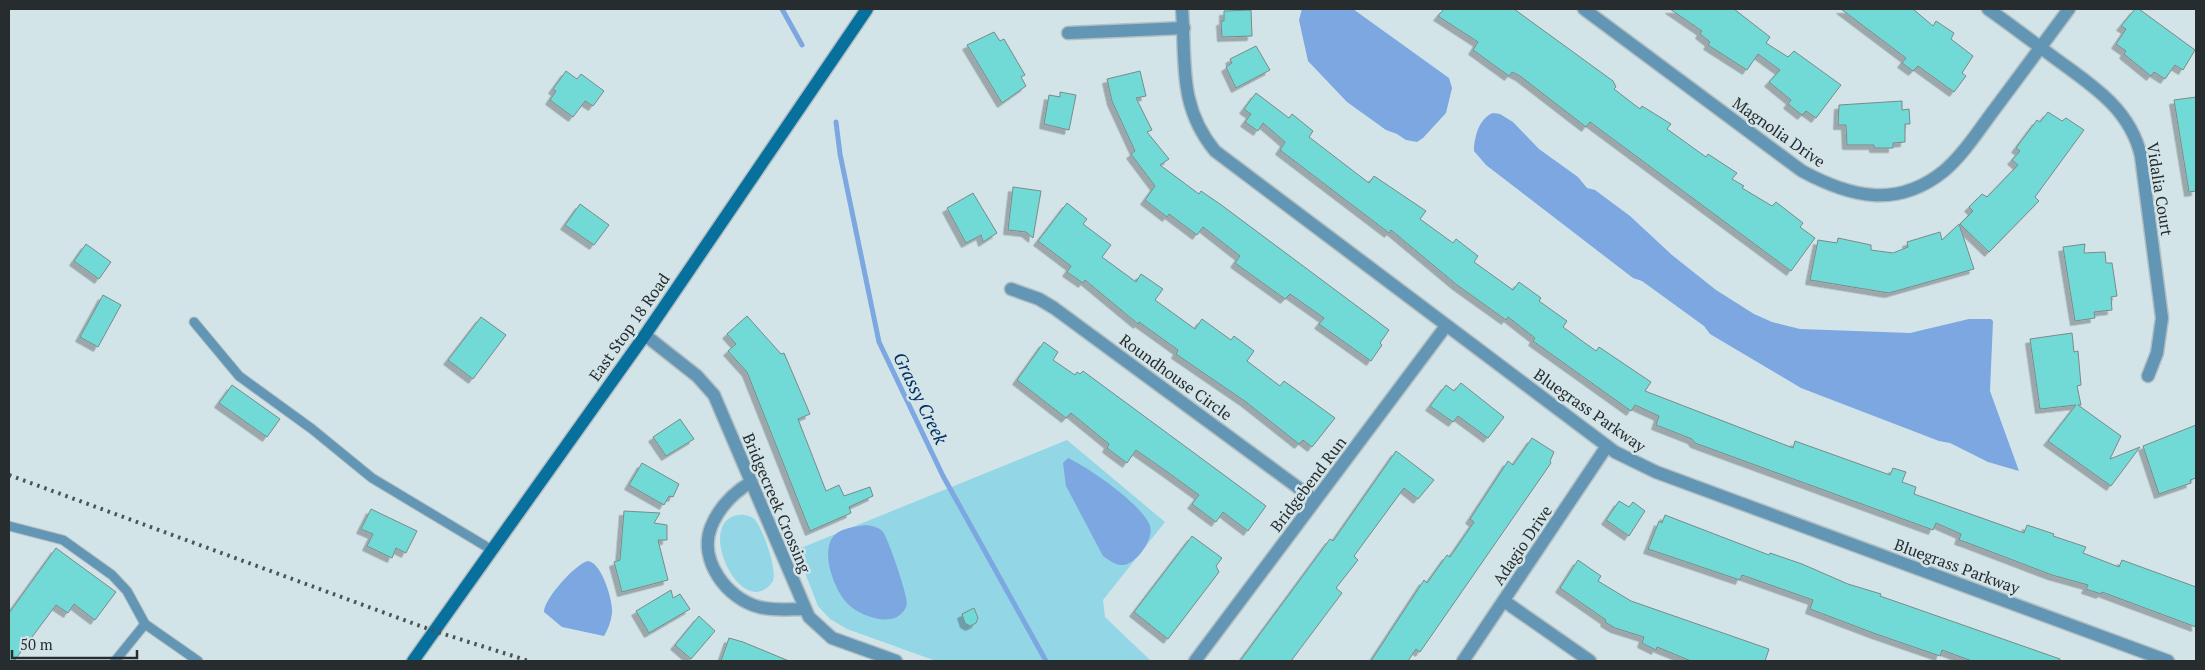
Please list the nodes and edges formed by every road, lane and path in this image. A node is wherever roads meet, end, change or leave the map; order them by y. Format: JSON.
{"nodes":[{"id":1,"x":867,"y":9,"type":"edge"},
{"id":2,"x":1182,"y":9,"type":"edge"},
{"id":3,"x":1584,"y":9,"type":"edge"},
{"id":4,"x":1988,"y":9,"type":"edge"},
{"id":5,"x":2069,"y":9,"type":"edge"},
{"id":6,"x":1184,"y":28,"type":"junction"},
{"id":7,"x":1068,"y":33,"type":"dead end"},
{"id":8,"x":2040,"y":48,"type":"junction"},
{"id":9,"x":1012,"y":289,"type":"dead end"},
{"id":10,"x":194,"y":322,"type":"dead end"},
{"id":11,"x":1446,"y":326,"type":"junction"},
{"id":12,"x":644,"y":335,"type":"junction"},
{"id":13,"x":2148,"y":376,"type":"dead end"},
{"id":14,"x":1607,"y":446,"type":"junction"},
{"id":15,"x":751,"y":482,"type":"junction"},
{"id":16,"x":1315,"y":500,"type":"junction"},
{"id":17,"x":9,"y":526,"type":"edge"},
{"id":18,"x":492,"y":550,"type":"junction"},
{"id":19,"x":1504,"y":601,"type":"junction"},
{"id":20,"x":805,"y":609,"type":"junction"},
{"id":21,"x":145,"y":624,"type":"junction"},
{"id":22,"x":115,"y":661,"type":"edge"},
{"id":23,"x":198,"y":661,"type":"edge"},
{"id":24,"x":413,"y":661,"type":"edge"},
{"id":25,"x":896,"y":661,"type":"edge"},
{"id":26,"x":1196,"y":661,"type":"edge"},
{"id":27,"x":1463,"y":661,"type":"edge"},
{"id":28,"x":1590,"y":661,"type":"edge"},
{"id":29,"x":2168,"y":661,"type":"edge"}],
"edges":[{"from":1,"to":12,"type":"street","name":"East Stop 18 Road"},
{"from":2,"to":6,"type":"street","name":"Bluegrass Parkway"},
{"from":3,"to":8,"type":"street","name":"Magnolia Drive"},
{"from":4,"to":8,"type":"street"},
{"from":5,"to":8,"type":"street","name":"Magnolia Drive"},
{"from":6,"to":7,"type":"street"},
{"from":6,"to":11,"type":"street","name":"Bluegrass Parkway"},
{"from":8,"to":13,"type":"street","name":"Vidalia Court"},
{"from":9,"to":16,"type":"street","name":"Roundhouse Circle"},
{"from":10,"to":18,"type":"lane"},
{"from":11,"to":14,"type":"street","name":"Bluegrass Parkway"},
{"from":11,"to":16,"type":"street","name":"Bridgebend Run"},
{"from":12,"to":15,"type":"street","name":"Bridgecreek Crossing"},
{"from":12,"to":18,"type":"street","name":"East Stop 18 Road"},
{"from":14,"to":19,"type":"street","name":"Adagio Drive"},
{"from":14,"to":29,"type":"street","name":"Bluegrass Parkway"},
{"from":15,"to":20,"type":"street","name":"Bridgecreek Crossing"},
{"from":15,"to":20,"type":"street"},
{"from":16,"to":26,"type":"street","name":"Bridgebend Run"},
{"from":17,"to":21,"type":"lane"},
{"from":18,"to":24,"type":"street","name":"East Stop 18 Road"},
{"from":19,"to":27,"type":"street","name":"Adagio Drive"},
{"from":19,"to":28,"type":"street"},
{"from":20,"to":25,"type":"street","name":"Bridgecreek Crossing"},
{"from":21,"to":22,"type":"lane"},
{"from":21,"to":23,"type":"lane"}]}
